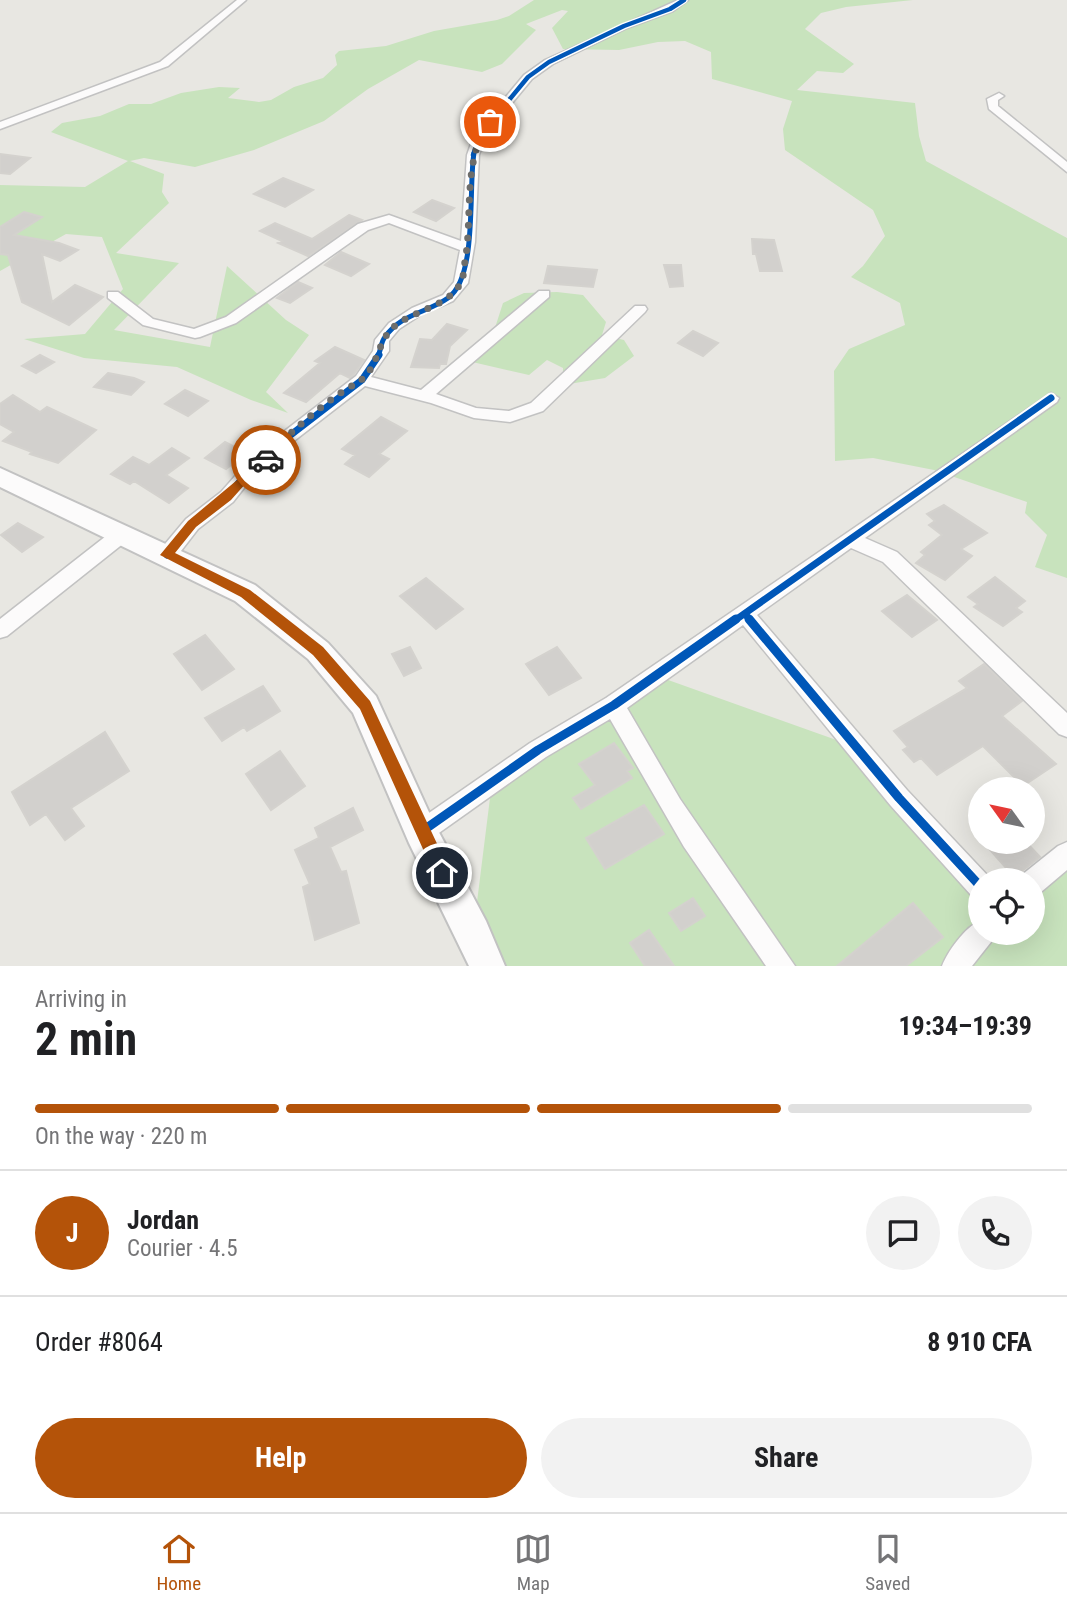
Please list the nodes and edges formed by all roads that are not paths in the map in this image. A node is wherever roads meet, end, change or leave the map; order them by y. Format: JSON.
{"nodes":[{"id":1,"x":242,"y":0,"type":"edge"},
{"id":2,"x":684,"y":0,"type":"edge"},
{"id":3,"x":999,"y":96,"type":"dead end"},
{"id":4,"x":0,"y":126,"type":"edge"},
{"id":5,"x":1067,"y":168,"type":"edge"},
{"id":6,"x":467,"y":248,"type":"junction"},
{"id":7,"x":544,"y":294,"type":"dead end"},
{"id":8,"x":113,"y":295,"type":"dead end"},
{"id":9,"x":640,"y":309,"type":"dead end"},
{"id":10,"x":362,"y":380,"type":"junction"},
{"id":11,"x":424,"y":396,"type":"junction"},
{"id":12,"x":1051,"y":398,"type":"dead end"},
{"id":13,"x":0,"y":477,"type":"edge"},
{"id":14,"x":122,"y":534,"type":"junction"},
{"id":15,"x":850,"y":540,"type":"junction"},
{"id":16,"x":167,"y":555,"type":"junction"},
{"id":17,"x":745,"y":614,"type":"junction"},
{"id":18,"x":0,"y":630,"type":"edge"},
{"id":19,"x":614,"y":705,"type":"junction"},
{"id":20,"x":1067,"y":727,"type":"edge"},
{"id":21,"x":421,"y":832,"type":"junction"},
{"id":22,"x":1067,"y":854,"type":"edge"},
{"id":23,"x":1045,"y":872,"type":"edge"},
{"id":24,"x":968,"y":873,"type":"edge"},
{"id":25,"x":972,"y":945,"type":"edge"},
{"id":26,"x":487,"y":966,"type":"edge"},
{"id":27,"x":782,"y":966,"type":"edge"},
{"id":28,"x":955,"y":966,"type":"edge"}],
"edges":[{"from":1,"to":4,"type":"street"},
{"from":2,"to":6,"type":"street"},
{"from":3,"to":5,"type":"street"},
{"from":6,"to":8,"type":"street"},
{"from":6,"to":10,"type":"street"},
{"from":7,"to":11,"type":"street"},
{"from":9,"to":11,"type":"street"},
{"from":10,"to":11,"type":"street"},
{"from":10,"to":16,"type":"street"},
{"from":12,"to":15,"type":"street"},
{"from":13,"to":14,"type":"main road"},
{"from":14,"to":16,"type":"main road"},
{"from":14,"to":18,"type":"street"},
{"from":15,"to":17,"type":"street"},
{"from":15,"to":20,"type":"street"},
{"from":16,"to":21,"type":"main road"},
{"from":17,"to":19,"type":"street"},
{"from":17,"to":24,"type":"street"},
{"from":19,"to":21,"type":"street"},
{"from":19,"to":27,"type":"street"},
{"from":21,"to":26,"type":"main road"},
{"from":22,"to":23,"type":"street"},
{"from":25,"to":28,"type":"street"}]}
